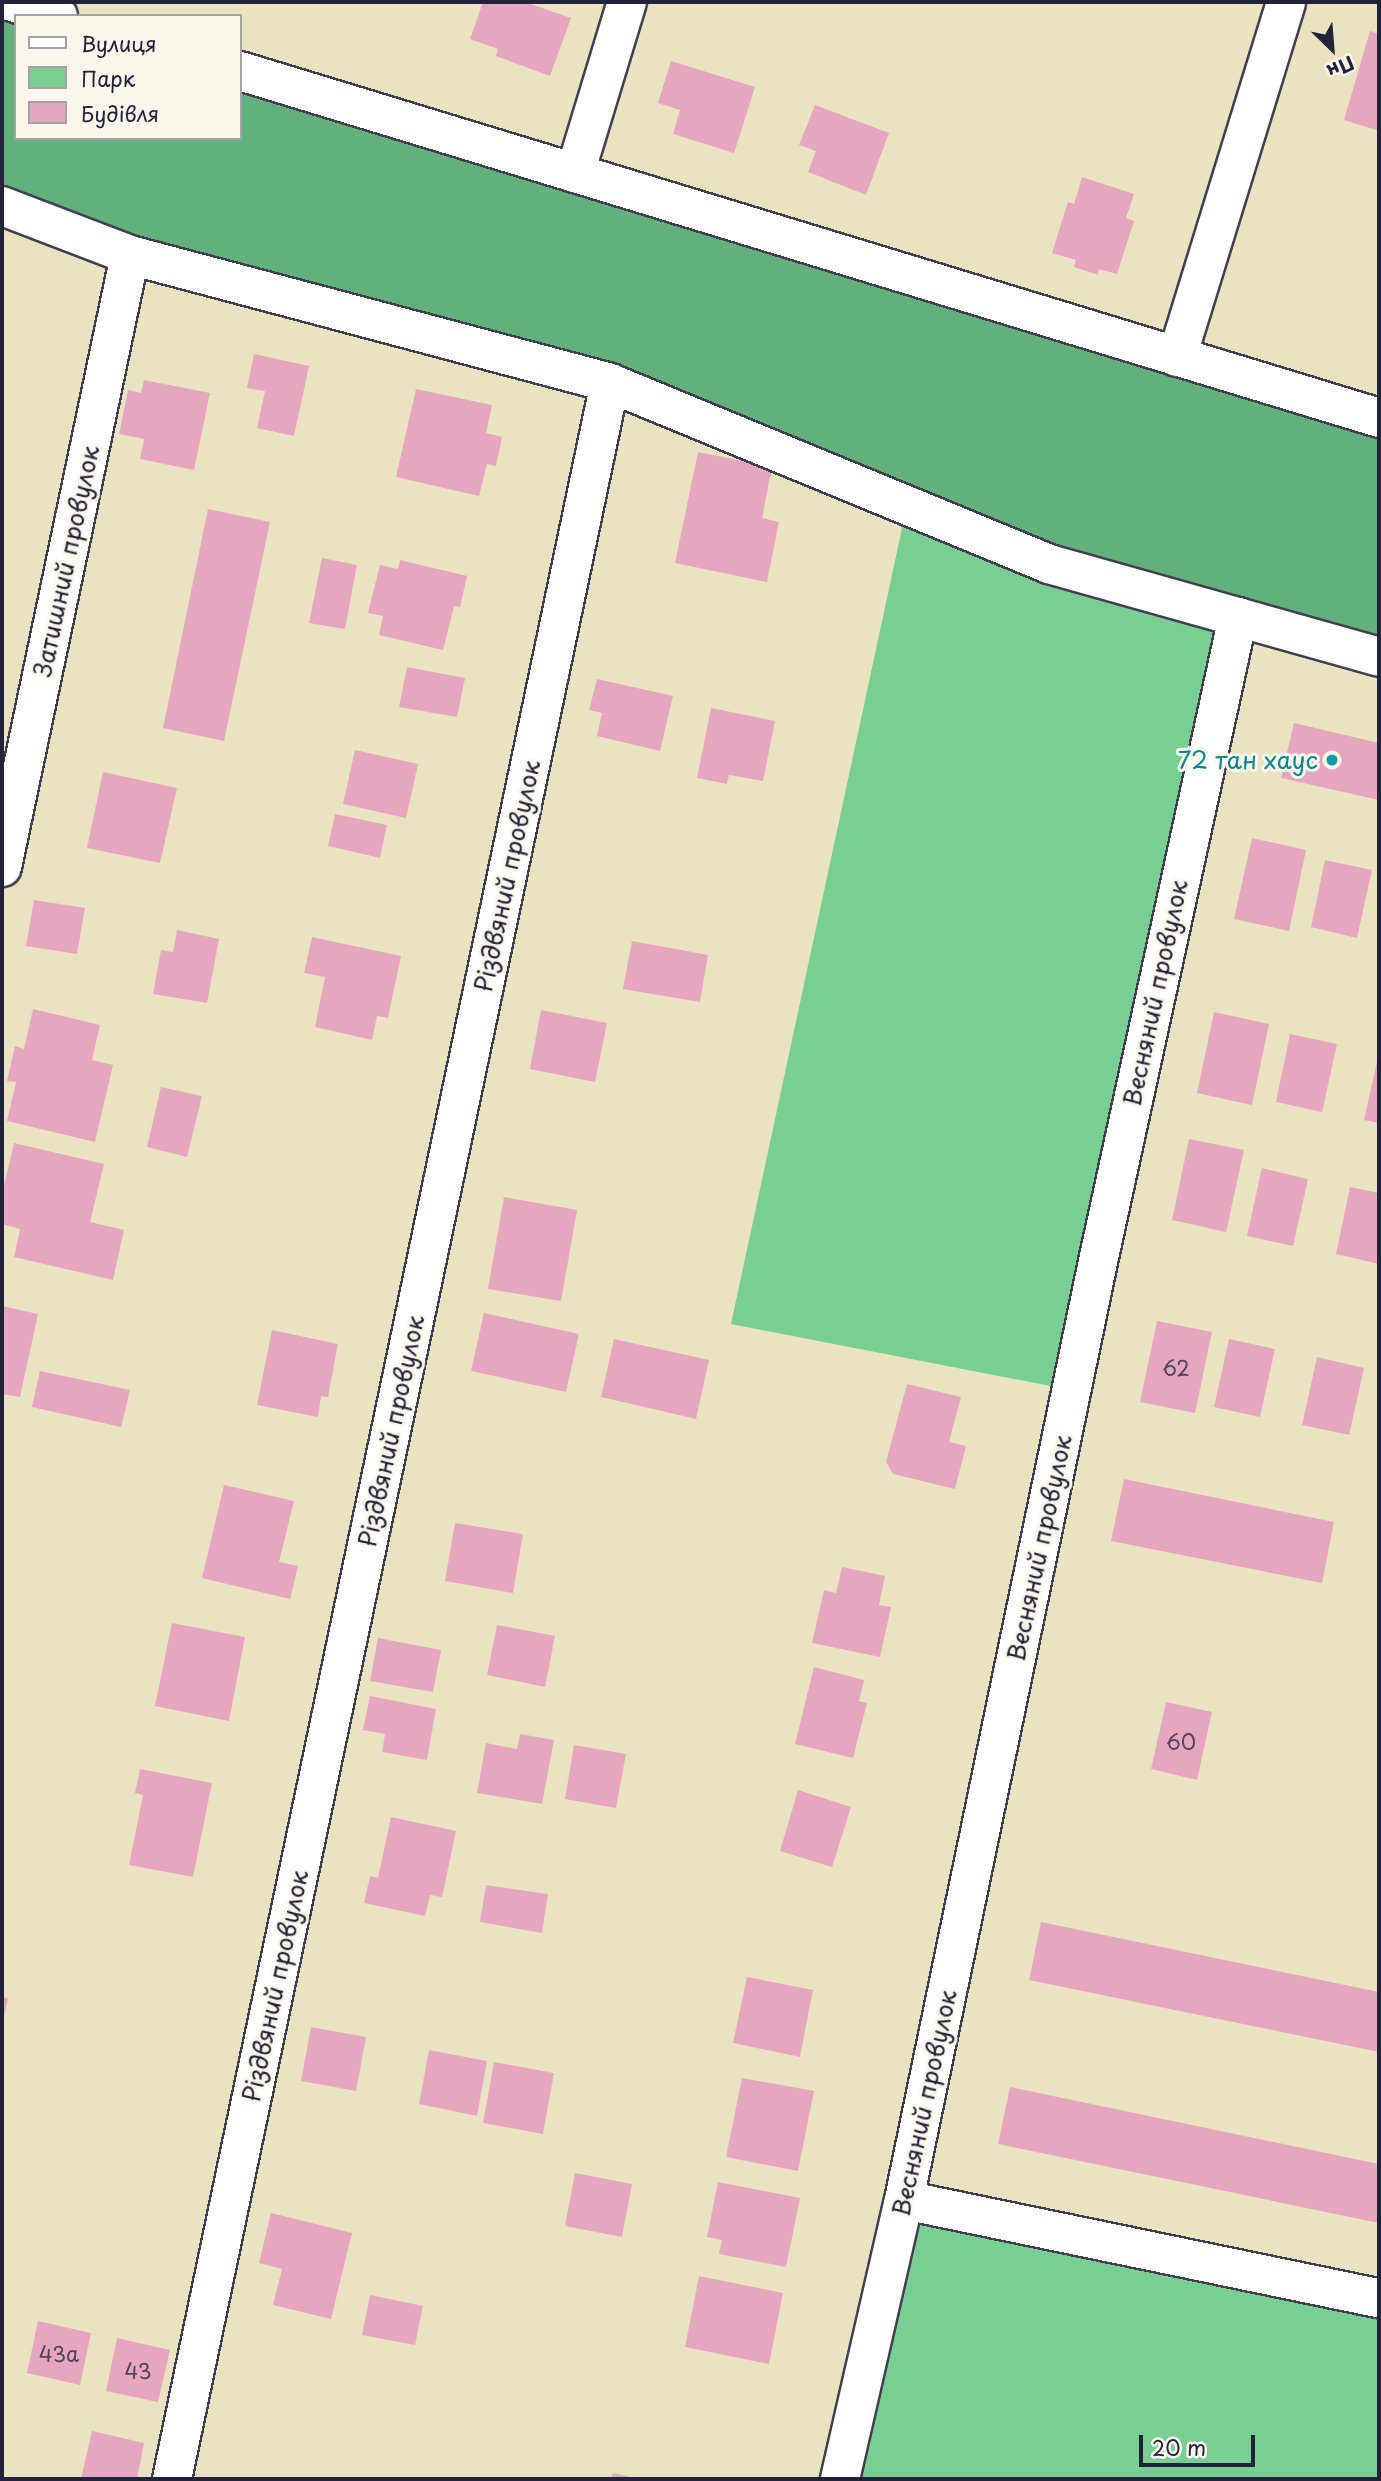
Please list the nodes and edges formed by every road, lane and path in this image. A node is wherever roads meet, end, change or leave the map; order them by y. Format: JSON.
{"nodes":[{"id":1,"x":12,"y":2,"type":"edge"},
{"id":2,"x":627,"y":2,"type":"edge"},
{"id":3,"x":1286,"y":2,"type":"edge"},
{"id":4,"x":51,"y":14,"type":"edge"},
{"id":5,"x":242,"y":72,"type":"edge"},
{"id":6,"x":575,"y":173,"type":"junction"},
{"id":7,"x":2,"y":206,"type":"edge"},
{"id":8,"x":130,"y":255,"type":"junction"},
{"id":9,"x":1177,"y":357,"type":"junction"},
{"id":10,"x":610,"y":383,"type":"junction"},
{"id":11,"x":1379,"y":418,"type":"edge"},
{"id":12,"x":1238,"y":617,"type":"junction"},
{"id":13,"x":1379,"y":657,"type":"edge"},
{"id":14,"x":2,"y":867,"type":"edge"},
{"id":15,"x":904,"y":2200,"type":"junction"},
{"id":16,"x":1379,"y":2298,"type":"edge"},
{"id":17,"x":172,"y":2479,"type":"edge"},
{"id":18,"x":840,"y":2479,"type":"edge"}],
"edges":[{"from":1,"to":4,"type":"street"},
{"from":2,"to":6,"type":"street"},
{"from":3,"to":9,"type":"street"},
{"from":5,"to":6,"type":"street"},
{"from":6,"to":9,"type":"street"},
{"from":7,"to":8,"type":"street"},
{"from":8,"to":10,"type":"street"},
{"from":8,"to":14,"type":"street","name":"Затишний провулок"},
{"from":9,"to":11,"type":"street"},
{"from":10,"to":12,"type":"street"},
{"from":10,"to":17,"type":"street","name":"Різдвяний провулок"},
{"from":12,"to":13,"type":"street"},
{"from":12,"to":15,"type":"street","name":"Весняний провулок"},
{"from":15,"to":16,"type":"street"},
{"from":15,"to":18,"type":"street","name":"Весняний провулок"}]}
